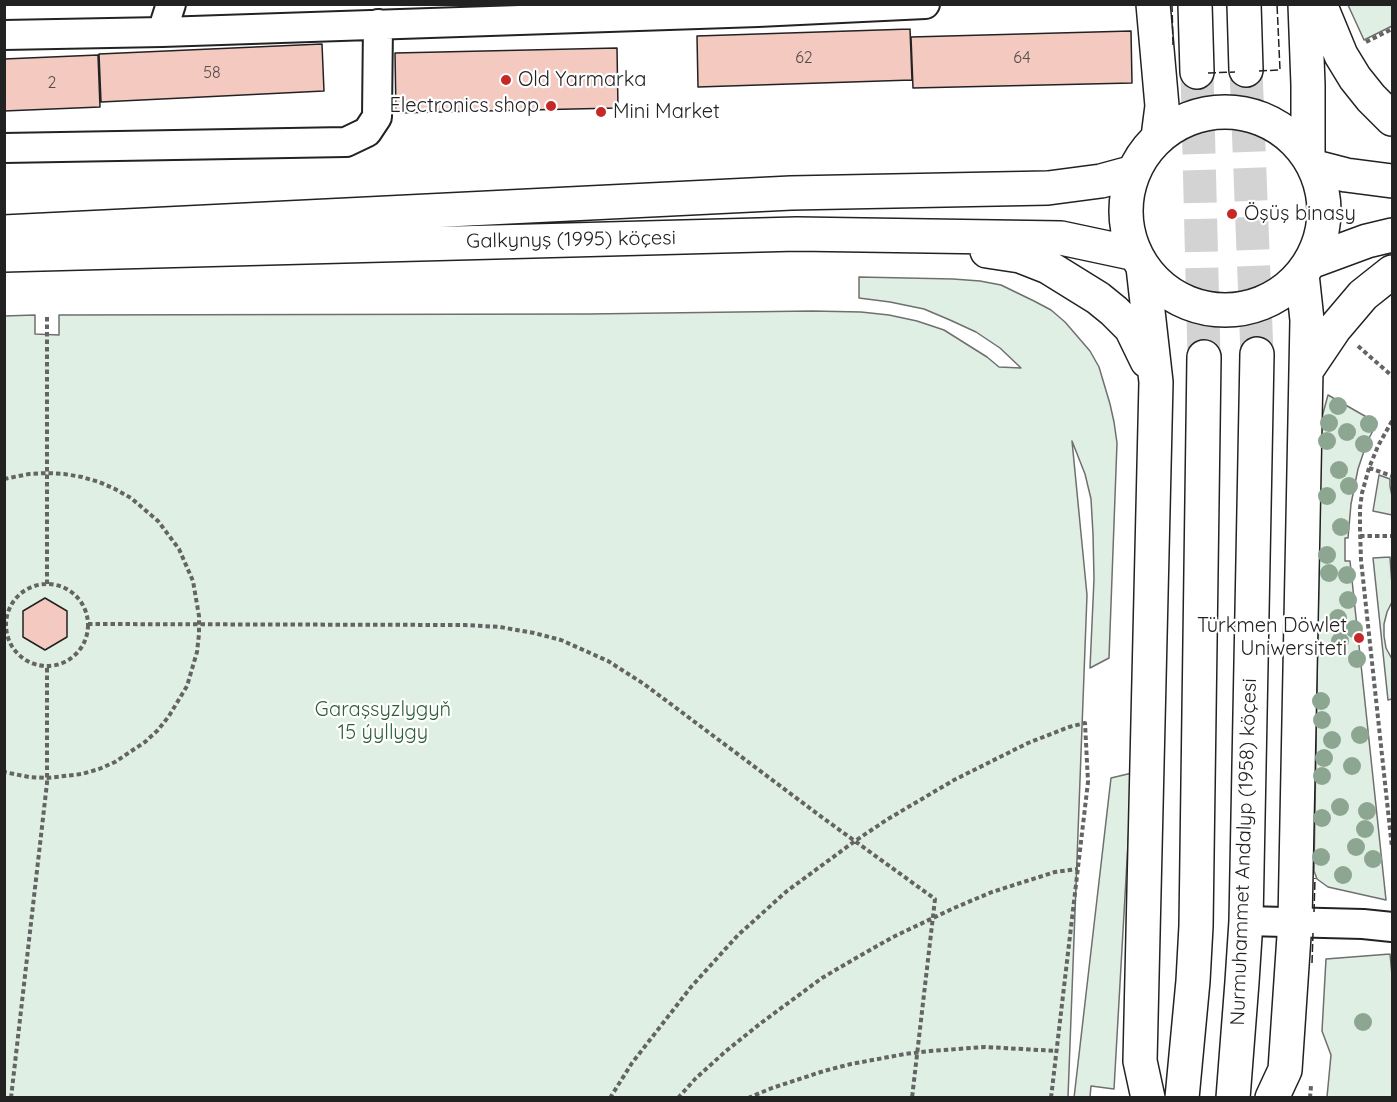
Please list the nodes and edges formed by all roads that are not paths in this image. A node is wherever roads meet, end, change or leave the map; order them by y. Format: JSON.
{"nodes":[{"id":1,"x":171,"y":4,"type":"edge"},
{"id":2,"x":925,"y":4,"type":"edge"},
{"id":3,"x":1153,"y":4,"type":"edge"},
{"id":4,"x":1195,"y":4,"type":"edge"},
{"id":5,"x":1244,"y":4,"type":"edge"},
{"id":6,"x":1305,"y":4,"type":"edge"},
{"id":7,"x":1320,"y":4,"type":"edge"},
{"id":8,"x":758,"y":8,"type":"edge"},
{"id":9,"x":378,"y":24,"type":"junction"},
{"id":10,"x":162,"y":32,"type":"junction"},
{"id":11,"x":4,"y":35,"type":"edge"},
{"id":12,"x":1246,"y":70,"type":"tunnel mouth"},
{"id":13,"x":1197,"y":72,"type":"tunnel mouth"},
{"id":14,"x":1392,"y":119,"type":"edge"},
{"id":15,"x":1158,"y":137,"type":"junction"},
{"id":16,"x":4,"y":148,"type":"edge"},
{"id":17,"x":1312,"y":161,"type":"junction"},
{"id":18,"x":1134,"y":172,"type":"junction"},
{"id":19,"x":1392,"y":181,"type":"edge"},
{"id":20,"x":4,"y":232,"type":"edge"},
{"id":21,"x":797,"y":234,"type":"junction"},
{"id":22,"x":1392,"y":235,"type":"edge"},
{"id":23,"x":4,"y":255,"type":"edge"},
{"id":24,"x":1139,"y":260,"type":"junction"},
{"id":25,"x":1306,"y":268,"type":"junction"},
{"id":26,"x":1392,"y":272,"type":"edge"},
{"id":27,"x":1257,"y":354,"type":"tunnel mouth"},
{"id":28,"x":1204,"y":357,"type":"tunnel mouth"},
{"id":29,"x":1306,"y":371,"type":"junction"},
{"id":30,"x":1156,"y":382,"type":"junction"},
{"id":31,"x":1246,"y":921,"type":"junction"},
{"id":32,"x":1294,"y":921,"type":"junction"},
{"id":33,"x":1392,"y":927,"type":"edge"},
{"id":34,"x":1148,"y":1098,"type":"edge"},
{"id":35,"x":1182,"y":1098,"type":"edge"},
{"id":36,"x":1233,"y":1098,"type":"edge"},
{"id":37,"x":1272,"y":1098,"type":"edge"}],
"edges":[{"from":1,"to":10,"type":"street"},
{"from":2,"to":8,"type":"street"},
{"from":3,"to":15,"type":"main road"},
{"from":4,"to":13,"type":"main road"},
{"from":5,"to":12,"type":"main road"},
{"from":6,"to":17,"type":"main road"},
{"from":7,"to":14,"type":"main road"},
{"from":8,"to":9,"type":"street"},
{"from":9,"to":10,"type":"street"},
{"from":9,"to":16,"type":"street"},
{"from":10,"to":11,"type":"street"},
{"from":15,"to":17,"type":"main road"},
{"from":15,"to":18,"type":"main road"},
{"from":17,"to":19,"type":"main road"},
{"from":17,"to":25,"type":"main road"},
{"from":18,"to":20,"type":"main road","name":"Galkynyş (1995) köçesi"},
{"from":18,"to":24,"type":"main road"},
{"from":21,"to":23,"type":"main road","name":"Galkynyş (1995) köçesi"},
{"from":21,"to":24,"type":"main road","name":"Galkynyş (1995) köçesi"},
{"from":21,"to":30,"type":"main road"},
{"from":22,"to":25,"type":"main road"},
{"from":24,"to":25,"type":"main road"},
{"from":24,"to":30,"type":"main road"},
{"from":25,"to":29,"type":"main road"},
{"from":26,"to":29,"type":"main road"},
{"from":27,"to":31,"type":"main road","name":"Nurmuhammet Andalyp (1958) köçesi"},
{"from":28,"to":35,"type":"main road"},
{"from":29,"to":32,"type":"main road"},
{"from":30,"to":34,"type":"main road"},
{"from":31,"to":32,"type":"street"},
{"from":31,"to":36,"type":"main road","name":"Nurmuhammet Andalyp (1958) köçesi"},
{"from":32,"to":33,"type":"street"},
{"from":32,"to":37,"type":"main road"}]}
